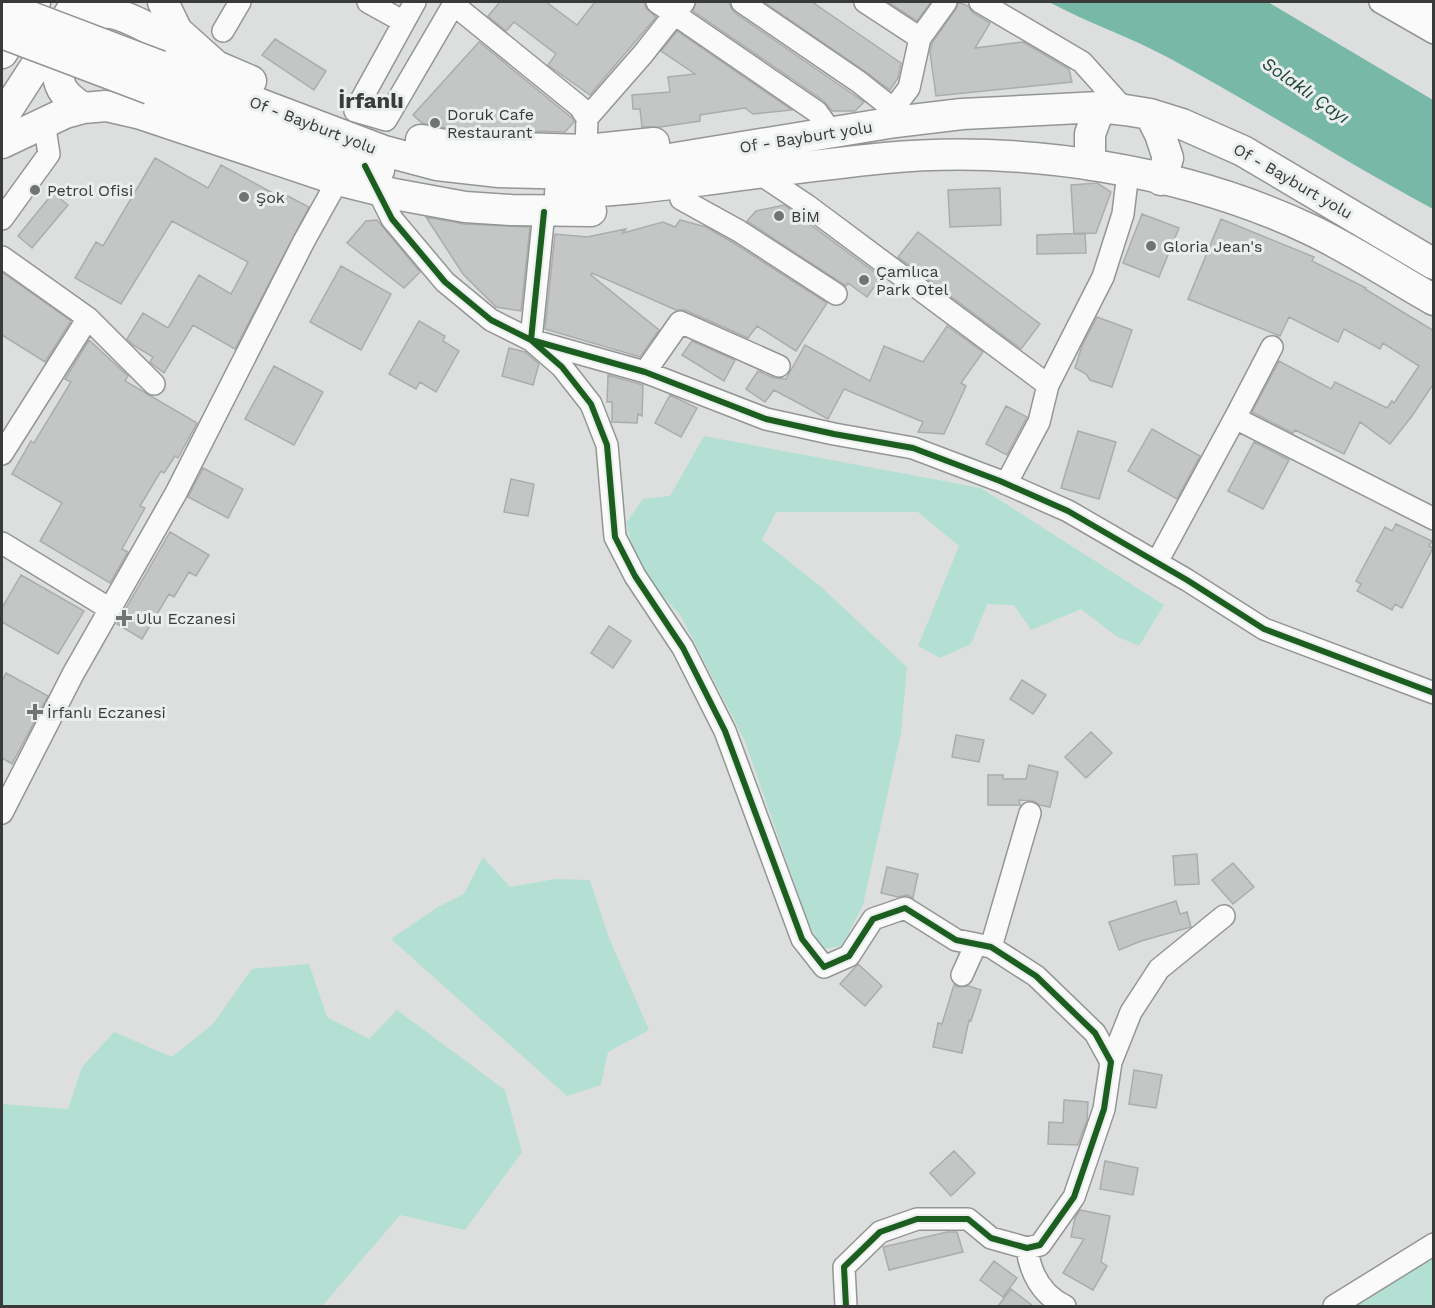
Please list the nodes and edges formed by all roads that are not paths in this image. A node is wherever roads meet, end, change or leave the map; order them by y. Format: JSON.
{"nodes":[{"id":1,"x":35,"y":2,"type":"edge"},
{"id":2,"x":77,"y":2,"type":"edge"},
{"id":3,"x":163,"y":2,"type":"edge"},
{"id":4,"x":240,"y":2,"type":"edge"},
{"id":5,"x":368,"y":2,"type":"edge"},
{"id":6,"x":415,"y":2,"type":"edge"},
{"id":7,"x":657,"y":2,"type":"edge"},
{"id":8,"x":742,"y":2,"type":"edge"},
{"id":9,"x":865,"y":2,"type":"edge"},
{"id":10,"x":946,"y":2,"type":"edge"},
{"id":11,"x":980,"y":2,"type":"edge"},
{"id":12,"x":1380,"y":2,"type":"edge"},
{"id":13,"x":1412,"y":2,"type":"edge"},
{"id":14,"x":454,"y":3,"type":"edge"},
{"id":15,"x":2,"y":6,"type":"edge"},
{"id":16,"x":679,"y":8,"type":"edge"},
{"id":17,"x":1434,"y":14,"type":"edge"},
{"id":18,"x":404,"y":22,"type":"junction"},
{"id":19,"x":223,"y":32,"type":"dead end"},
{"id":20,"x":2,"y":33,"type":"edge"},
{"id":21,"x":1434,"y":33,"type":"edge"},
{"id":22,"x":920,"y":38,"type":"junction"},
{"id":23,"x":2,"y":53,"type":"edge"},
{"id":24,"x":216,"y":66,"type":"junction"},
{"id":25,"x":155,"y":78,"type":"junction"},
{"id":26,"x":83,"y":108,"type":"junction"},
{"id":27,"x":1125,"y":111,"type":"junction"},
{"id":28,"x":894,"y":116,"type":"junction"},
{"id":29,"x":2,"y":118,"type":"edge"},
{"id":30,"x":587,"y":118,"type":"junction"},
{"id":31,"x":44,"y":122,"type":"junction"},
{"id":32,"x":832,"y":133,"type":"junction"},
{"id":33,"x":2,"y":143,"type":"edge"},
{"id":34,"x":745,"y":146,"type":"junction"},
{"id":35,"x":586,"y":150,"type":"junction"},
{"id":36,"x":1090,"y":165,"type":"junction"},
{"id":37,"x":808,"y":166,"type":"junction"},
{"id":38,"x":1128,"y":172,"type":"junction"},
{"id":39,"x":371,"y":178,"type":"junction"},
{"id":40,"x":766,"y":178,"type":"junction"},
{"id":41,"x":338,"y":180,"type":"junction"},
{"id":42,"x":1161,"y":180,"type":"junction"},
{"id":43,"x":681,"y":199,"type":"junction"},
{"id":44,"x":544,"y":212,"type":"junction"},
{"id":45,"x":2,"y":219,"type":"edge"},
{"id":46,"x":2,"y":257,"type":"edge"},
{"id":47,"x":1434,"y":264,"type":"edge"},
{"id":48,"x":836,"y":294,"type":"dead end"},
{"id":49,"x":1434,"y":300,"type":"edge"},
{"id":50,"x":88,"y":318,"type":"junction"},
{"id":51,"x":531,"y":340,"type":"junction"},
{"id":52,"x":1272,"y":347,"type":"dead end"},
{"id":53,"x":779,"y":366,"type":"dead end"},
{"id":54,"x":645,"y":372,"type":"junction"},
{"id":55,"x":154,"y":384,"type":"dead end"},
{"id":56,"x":1048,"y":385,"type":"junction"},
{"id":57,"x":1235,"y":418,"type":"junction"},
{"id":58,"x":2,"y":454,"type":"edge"},
{"id":59,"x":1006,"y":484,"type":"junction"},
{"id":60,"x":1434,"y":519,"type":"edge"},
{"id":61,"x":2,"y":543,"type":"edge"},
{"id":62,"x":1157,"y":562,"type":"junction"},
{"id":63,"x":110,"y":609,"type":"junction"},
{"id":64,"x":1434,"y":693,"type":"edge"},
{"id":65,"x":2,"y":813,"type":"edge"},
{"id":66,"x":1030,"y":813,"type":"dead end"},
{"id":67,"x":1224,"y":916,"type":"dead end"},
{"id":68,"x":983,"y":946,"type":"junction"},
{"id":69,"x":962,"y":975,"type":"dead end"},
{"id":70,"x":1111,"y":1062,"type":"junction"},
{"id":71,"x":1434,"y":1244,"type":"edge"},
{"id":72,"x":1027,"y":1248,"type":"junction"},
{"id":73,"x":846,"y":1306,"type":"edge"},
{"id":74,"x":1065,"y":1306,"type":"edge"},
{"id":75,"x":1334,"y":1306,"type":"edge"}],
"edges":[{"from":1,"to":23,"type":"highway"},
{"from":2,"to":29,"type":"highway"},
{"from":3,"to":24,"type":"highway"},
{"from":4,"to":19,"type":"street"},
{"from":5,"to":18,"type":"street"},
{"from":6,"to":18,"type":"street"},
{"from":7,"to":16,"type":"street"},
{"from":8,"to":28,"type":"street"},
{"from":9,"to":22,"type":"street"},
{"from":10,"to":22,"type":"street"},
{"from":11,"to":27,"type":"street"},
{"from":12,"to":21,"type":"street"},
{"from":13,"to":17,"type":"street"},
{"from":14,"to":18,"type":"street"},
{"from":14,"to":30,"type":"street"},
{"from":15,"to":25,"type":"highway","bridge":true},
{"from":16,"to":30,"type":"street"},
{"from":16,"to":32,"type":"street"},
{"from":20,"to":25,"type":"highway","bridge":true},
{"from":22,"to":28,"type":"street"},
{"from":24,"to":26,"type":"highway"},
{"from":24,"to":35,"type":"highway"},
{"from":25,"to":34,"type":"highway","name":"Of - Bayburt yolu"},
{"from":25,"to":39,"type":"highway","name":"Of - Bayburt yolu"},
{"from":26,"to":31,"type":"highway"},
{"from":26,"to":41,"type":"highway"},
{"from":27,"to":28,"type":"highway","name":"Of - Bayburt yolu"},
{"from":27,"to":36,"type":"highway"},
{"from":27,"to":42,"type":"highway"},
{"from":27,"to":47,"type":"highway","name":"Of - Bayburt yolu"},
{"from":28,"to":32,"type":"highway","name":"Of - Bayburt yolu"},
{"from":30,"to":35,"type":"street"},
{"from":31,"to":33,"type":"highway"},
{"from":31,"to":45,"type":"street"},
{"from":32,"to":34,"type":"highway","name":"Of - Bayburt yolu"},
{"from":34,"to":35,"type":"highway"},
{"from":36,"to":37,"type":"highway","name":"Of - Bayburt yolu"},
{"from":36,"to":38,"type":"highway","name":"Of - Bayburt yolu"},
{"from":37,"to":39,"type":"highway","name":"Of - Bayburt yolu"},
{"from":37,"to":40,"type":"highway"},
{"from":38,"to":42,"type":"highway","name":"Of - Bayburt yolu"},
{"from":38,"to":56,"type":"street"},
{"from":39,"to":41,"type":"highway"},
{"from":39,"to":44,"type":"highway"},
{"from":39,"to":51,"type":"street"},
{"from":40,"to":43,"type":"highway"},
{"from":40,"to":56,"type":"street"},
{"from":41,"to":63,"type":"street"},
{"from":42,"to":49,"type":"highway","name":"Of - Bayburt yolu"},
{"from":43,"to":44,"type":"highway"},
{"from":43,"to":48,"type":"street"},
{"from":44,"to":51,"type":"street"},
{"from":46,"to":50,"type":"street"},
{"from":50,"to":55,"type":"street"},
{"from":50,"to":58,"type":"street"},
{"from":51,"to":54,"type":"street"},
{"from":51,"to":68,"type":"street"},
{"from":52,"to":57,"type":"street"},
{"from":53,"to":54,"type":"street"},
{"from":54,"to":59,"type":"street"},
{"from":56,"to":59,"type":"street"},
{"from":57,"to":60,"type":"street"},
{"from":57,"to":62,"type":"street"},
{"from":59,"to":62,"type":"street"},
{"from":61,"to":63,"type":"street"},
{"from":62,"to":64,"type":"street"},
{"from":63,"to":65,"type":"street"},
{"from":66,"to":68,"type":"street"},
{"from":67,"to":70,"type":"street"},
{"from":68,"to":69,"type":"street"},
{"from":68,"to":70,"type":"street"},
{"from":70,"to":72,"type":"street"},
{"from":71,"to":75,"type":"street"},
{"from":72,"to":73,"type":"street"},
{"from":72,"to":74,"type":"street"}]}
